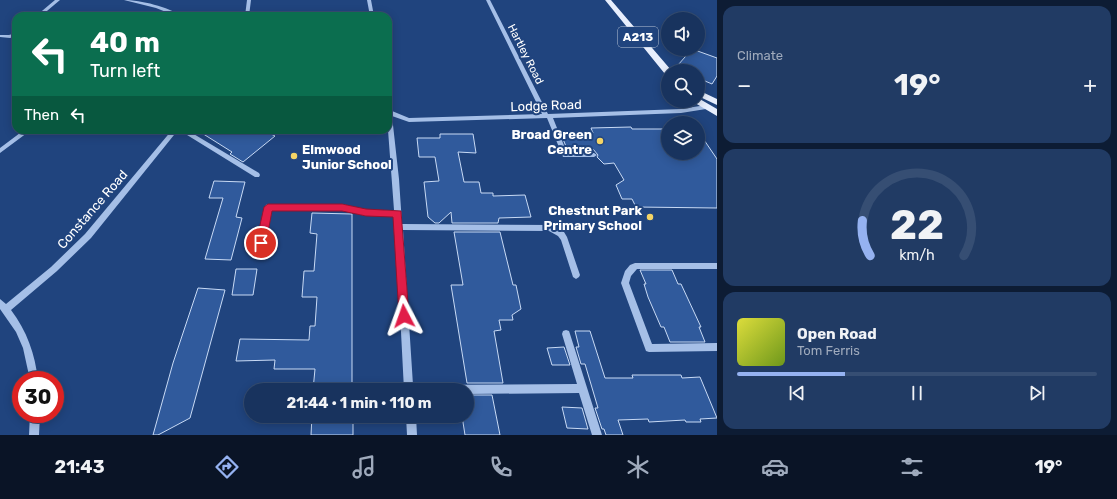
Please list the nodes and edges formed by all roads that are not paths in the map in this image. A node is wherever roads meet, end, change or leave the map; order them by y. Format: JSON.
{"nodes":[{"id":1,"x":58,"y":0,"type":"edge"},
{"id":2,"x":126,"y":0,"type":"edge"},
{"id":3,"x":249,"y":0,"type":"edge"},
{"id":4,"x":369,"y":0,"type":"edge"},
{"id":5,"x":488,"y":0,"type":"edge"},
{"id":6,"x":608,"y":0,"type":"edge"},
{"id":7,"x":43,"y":12,"type":"edge"},
{"id":8,"x":170,"y":12,"type":"edge"},
{"id":9,"x":248,"y":12,"type":"edge"},
{"id":10,"x":371,"y":12,"type":"edge"},
{"id":11,"x":0,"y":36,"type":"edge"},
{"id":12,"x":12,"y":36,"type":"edge"},
{"id":13,"x":661,"y":64,"type":"edge"},
{"id":14,"x":705,"y":96,"type":"edge"},
{"id":15,"x":717,"y":102,"type":"edge"},
{"id":16,"x":706,"y":106,"type":"joint"},
{"id":17,"x":717,"y":113,"type":"edge"},
{"id":18,"x":392,"y":114,"type":"edge"},
{"id":19,"x":548,"y":116,"type":"junction"},
{"id":20,"x":23,"y":134,"type":"edge"},
{"id":21,"x":171,"y":134,"type":"edge"},
{"id":22,"x":189,"y":134,"type":"edge"},
{"id":23,"x":391,"y":134,"type":"edge"},
{"id":24,"x":0,"y":152,"type":"edge"},
{"id":25,"x":594,"y":155,"type":"dead end"},
{"id":26,"x":257,"y":175,"type":"dead end"},
{"id":27,"x":398,"y":213,"type":"junction"},
{"id":28,"x":398,"y":227,"type":"junction"},
{"id":29,"x":258,"y":255,"type":"dead end"},
{"id":30,"x":717,"y":266,"type":"edge"},
{"id":31,"x":576,"y":275,"type":"dead end"},
{"id":32,"x":3,"y":306,"type":"edge"},
{"id":33,"x":566,"y":334,"type":"dead end"},
{"id":34,"x":717,"y":347,"type":"edge"},
{"id":35,"x":32,"y":371,"type":"edge"},
{"id":36,"x":409,"y":383,"type":"edge"},
{"id":37,"x":583,"y":388,"type":"junction"},
{"id":38,"x":474,"y":389,"type":"edge"},
{"id":39,"x":35,"y":423,"type":"edge"},
{"id":40,"x":411,"y":423,"type":"edge"},
{"id":41,"x":34,"y":435,"type":"edge"},
{"id":42,"x":412,"y":435,"type":"edge"},
{"id":43,"x":597,"y":435,"type":"edge"}],
"edges":[{"from":1,"to":7,"type":"street"},
{"from":2,"to":8,"type":"street"},
{"from":3,"to":9,"type":"street"},
{"from":4,"to":10,"type":"street"},
{"from":5,"to":19,"type":"street","name":"Hartley Road"},
{"from":6,"to":13,"type":"main road","number":"A213"},
{"from":11,"to":12,"type":"street"},
{"from":14,"to":15,"type":"main road"},
{"from":16,"to":17,"type":"main road"},
{"from":16,"to":19,"type":"street","name":"Lodge Road"},
{"from":18,"to":19,"type":"street","name":"Lodge Road"},
{"from":19,"to":25,"type":"street","name":"Hartley Road"},
{"from":20,"to":24,"type":"street"},
{"from":21,"to":32,"type":"street","name":"Constance Road"},
{"from":22,"to":26,"type":"street"},
{"from":23,"to":27,"type":"street"},
{"from":27,"to":28,"type":"street"},
{"from":27,"to":29,"type":"street"},
{"from":28,"to":31,"type":"street"},
{"from":28,"to":36,"type":"street"},
{"from":30,"to":34,"type":"street"},
{"from":32,"to":35,"type":"street"},
{"from":33,"to":37,"type":"street"},
{"from":37,"to":38,"type":"street"},
{"from":37,"to":43,"type":"street"},
{"from":39,"to":41,"type":"street"},
{"from":40,"to":42,"type":"street"}]}
